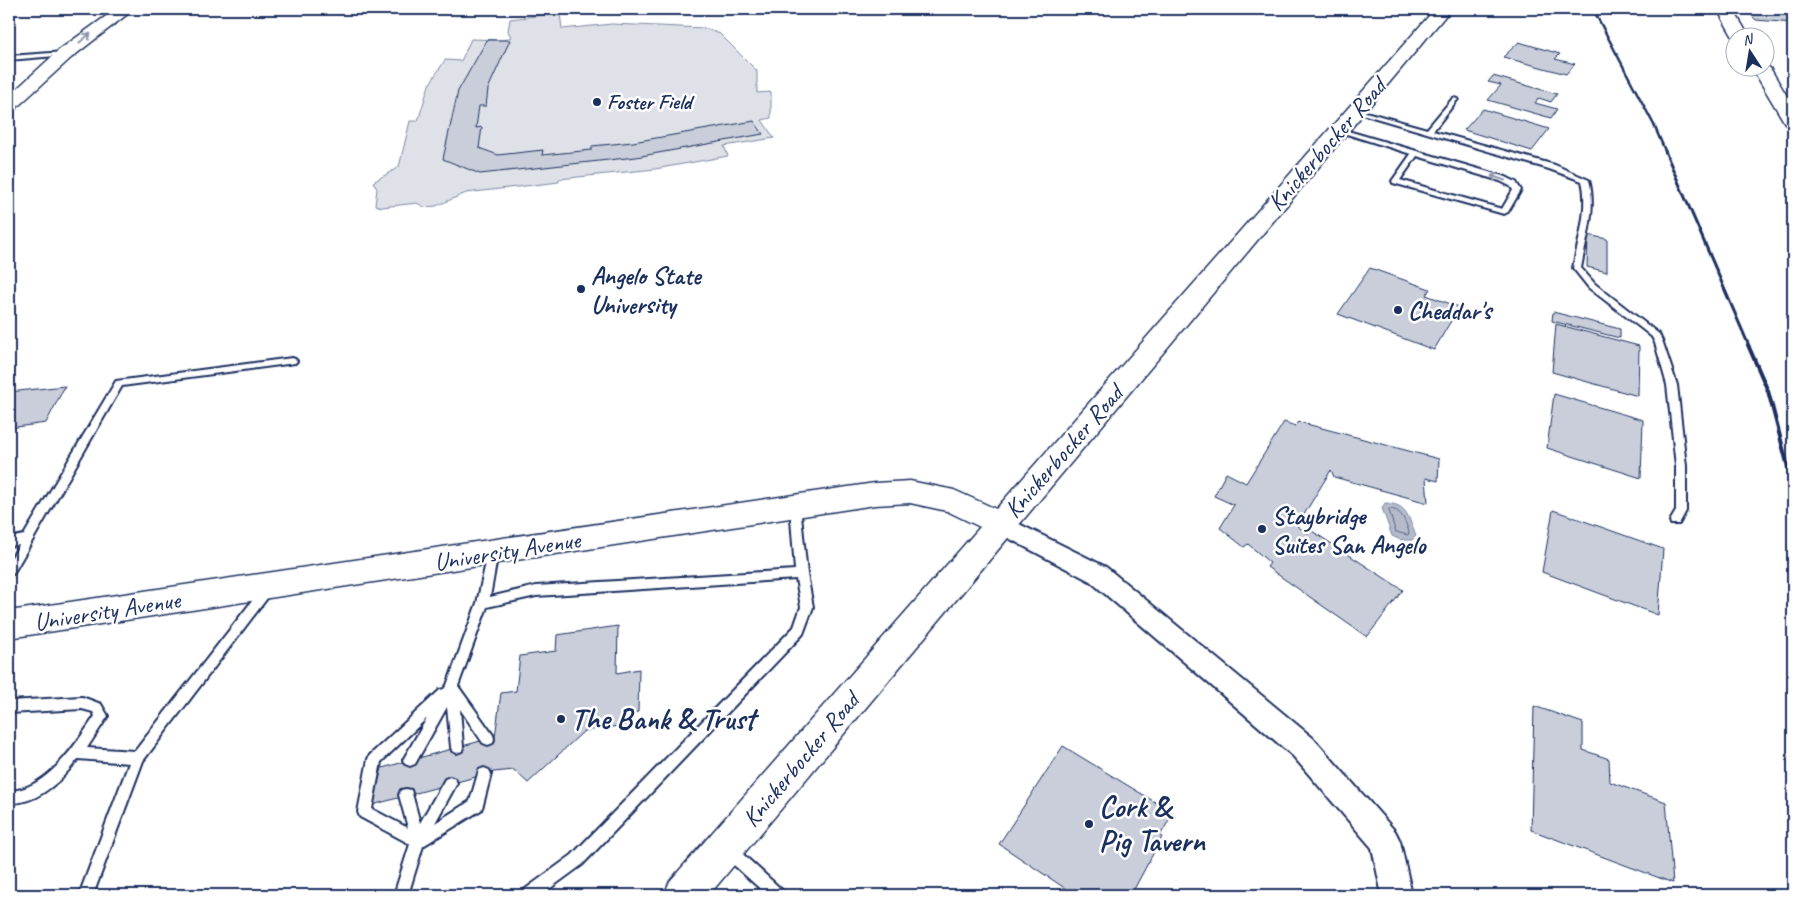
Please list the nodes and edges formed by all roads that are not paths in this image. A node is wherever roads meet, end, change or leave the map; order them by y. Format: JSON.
{"nodes":[{"id":1,"x":102,"y":9,"type":"edge"},
{"id":2,"x":126,"y":9,"type":"edge"},
{"id":3,"x":1443,"y":9,"type":"edge"},
{"id":4,"x":1725,"y":9,"type":"edge"},
{"id":5,"x":1736,"y":28,"type":"edge"},
{"id":6,"x":65,"y":54,"type":"junction"},
{"id":7,"x":36,"y":57,"type":"junction"},
{"id":8,"x":9,"y":58,"type":"edge"},
{"id":9,"x":15,"y":74,"type":"dead end"},
{"id":10,"x":1767,"y":78,"type":"edge"},
{"id":11,"x":1455,"y":99,"type":"dead end"},
{"id":12,"x":9,"y":105,"type":"edge"},
{"id":13,"x":1347,"y":120,"type":"junction"},
{"id":14,"x":1793,"y":121,"type":"edge"},
{"id":15,"x":1429,"y":132,"type":"junction"},
{"id":16,"x":1415,"y":153,"type":"junction"},
{"id":17,"x":292,"y":361,"type":"dead end"},
{"id":18,"x":794,"y":506,"type":"junction"},
{"id":19,"x":1675,"y":521,"type":"dead end"},
{"id":20,"x":1001,"y":524,"type":"junction"},
{"id":21,"x":28,"y":539,"type":"junction"},
{"id":22,"x":9,"y":542,"type":"edge"},
{"id":23,"x":493,"y":552,"type":"junction"},
{"id":24,"x":9,"y":571,"type":"edge"},
{"id":25,"x":801,"y":574,"type":"junction"},
{"id":26,"x":271,"y":585,"type":"junction"},
{"id":27,"x":484,"y":603,"type":"junction"},
{"id":28,"x":9,"y":625,"type":"edge"},
{"id":29,"x":452,"y":687,"type":"junction"},
{"id":30,"x":9,"y":707,"type":"edge"},
{"id":31,"x":488,"y":739,"type":"dead end"},
{"id":32,"x":457,"y":747,"type":"dead end"},
{"id":33,"x":77,"y":753,"type":"junction"},
{"id":34,"x":138,"y":757,"type":"junction"},
{"id":35,"x":410,"y":760,"type":"dead end"},
{"id":36,"x":484,"y":774,"type":"dead end"},
{"id":37,"x":450,"y":783,"type":"dead end"},
{"id":38,"x":406,"y":795,"type":"dead end"},
{"id":39,"x":9,"y":798,"type":"edge"},
{"id":40,"x":418,"y":841,"type":"junction"},
{"id":41,"x":725,"y":847,"type":"junction"},
{"id":42,"x":86,"y":895,"type":"edge"},
{"id":43,"x":401,"y":895,"type":"edge"},
{"id":44,"x":529,"y":895,"type":"edge"},
{"id":45,"x":684,"y":895,"type":"edge"},
{"id":46,"x":777,"y":895,"type":"edge"},
{"id":47,"x":1397,"y":895,"type":"edge"}],
"edges":[{"from":1,"to":7,"type":"street"},
{"from":6,"to":2,"type":"street","one_way":true},
{"from":3,"to":13,"type":"street","name":"Knickerbocker Road"},
{"from":4,"to":5,"type":"street"},
{"from":6,"to":7,"type":"lane"},
{"from":6,"to":12,"type":"street"},
{"from":7,"to":8,"type":"lane"},
{"from":7,"to":9,"type":"street"},
{"from":10,"to":14,"type":"street"},
{"from":11,"to":15,"type":"lane"},
{"from":13,"to":15,"type":"lane"},
{"from":13,"to":16,"type":"lane"},
{"from":13,"to":20,"type":"street","name":"Knickerbocker Road"},
{"from":15,"to":19,"type":"lane"},
{"from":16,"to":16,"type":"lane","one_way":true},
{"from":17,"to":21,"type":"lane"},
{"from":18,"to":20,"type":"street","name":"University Avenue"},
{"from":18,"to":23,"type":"street","name":"University Avenue"},
{"from":18,"to":25,"type":"lane"},
{"from":20,"to":41,"type":"street","name":"Knickerbocker Road"},
{"from":20,"to":47,"type":"street"},
{"from":21,"to":22,"type":"lane"},
{"from":21,"to":24,"type":"lane"},
{"from":23,"to":26,"type":"street","name":"University Avenue"},
{"from":23,"to":27,"type":"lane"},
{"from":25,"to":27,"type":"lane"},
{"from":25,"to":44,"type":"lane"},
{"from":26,"to":28,"type":"street","name":"University Avenue"},
{"from":26,"to":34,"type":"lane"},
{"from":27,"to":29,"type":"lane"},
{"from":29,"to":31,"type":"lane"},
{"from":29,"to":32,"type":"lane"},
{"from":29,"to":35,"type":"lane"},
{"from":29,"to":40,"type":"lane"},
{"from":30,"to":33,"type":"lane"},
{"from":33,"to":34,"type":"lane"},
{"from":33,"to":39,"type":"lane"},
{"from":34,"to":42,"type":"lane"},
{"from":36,"to":40,"type":"lane"},
{"from":37,"to":40,"type":"lane"},
{"from":38,"to":40,"type":"lane"},
{"from":40,"to":43,"type":"lane"},
{"from":41,"to":45,"type":"street","name":"Knickerbocker Road"},
{"from":41,"to":46,"type":"lane"}]}
